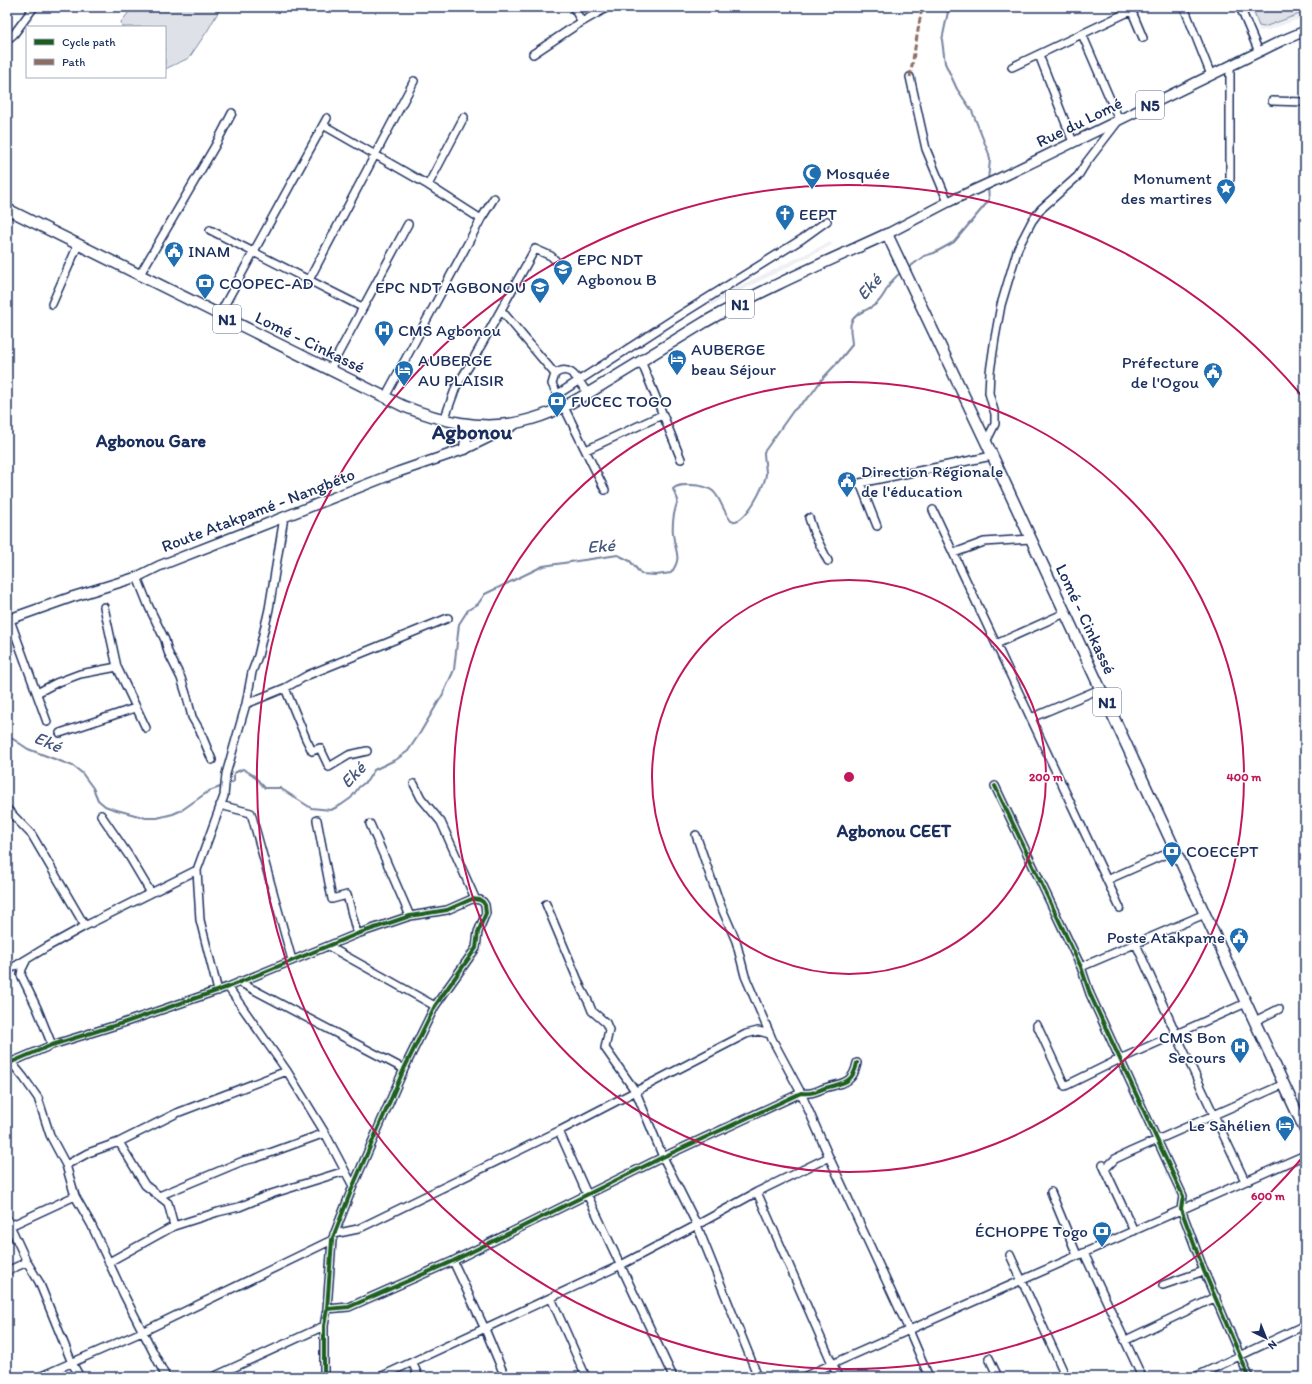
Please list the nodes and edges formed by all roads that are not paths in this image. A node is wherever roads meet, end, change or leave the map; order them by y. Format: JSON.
{"nodes":[{"id":1,"x":34,"y":7,"type":"edge"},
{"id":2,"x":572,"y":7,"type":"edge"},
{"id":3,"x":608,"y":7,"type":"edge"},
{"id":4,"x":1139,"y":7,"type":"edge"},
{"id":5,"x":1184,"y":7,"type":"edge"},
{"id":6,"x":1240,"y":7,"type":"edge"},
{"id":7,"x":1131,"y":9,"type":"edge"},
{"id":8,"x":582,"y":22,"type":"junction"},
{"id":9,"x":1305,"y":31,"type":"edge"},
{"id":10,"x":1082,"y":34,"type":"junction"},
{"id":11,"x":1142,"y":38,"type":"dead end"},
{"id":12,"x":7,"y":40,"type":"edge"},
{"id":13,"x":1259,"y":52,"type":"junction"},
{"id":14,"x":533,"y":54,"type":"dead end"},
{"id":15,"x":1039,"y":55,"type":"junction"},
{"id":16,"x":1230,"y":66,"type":"junction"},
{"id":17,"x":1012,"y":67,"type":"dead end"},
{"id":18,"x":1211,"y":75,"type":"junction"},
{"id":19,"x":910,"y":78,"type":"dead end"},
{"id":20,"x":414,"y":82,"type":"dead end"},
{"id":21,"x":1272,"y":101,"type":"dead end"},
{"id":22,"x":1305,"y":102,"type":"edge"},
{"id":23,"x":232,"y":112,"type":"dead end"},
{"id":24,"x":464,"y":118,"type":"dead end"},
{"id":25,"x":1119,"y":120,"type":"junction"},
{"id":26,"x":1073,"y":142,"type":"junction"},
{"id":27,"x":375,"y":155,"type":"junction"},
{"id":28,"x":1230,"y":179,"type":"dead end"},
{"id":29,"x":428,"y":185,"type":"junction"},
{"id":30,"x":494,"y":198,"type":"dead end"},
{"id":31,"x":948,"y":202,"type":"junction"},
{"id":32,"x":7,"y":209,"type":"edge"},
{"id":33,"x":481,"y":219,"type":"junction"},
{"id":34,"x":827,"y":221,"type":"dead end"},
{"id":35,"x":408,"y":224,"type":"dead end"},
{"id":36,"x":210,"y":230,"type":"dead end"},
{"id":37,"x":887,"y":234,"type":"junction"},
{"id":38,"x":78,"y":245,"type":"junction"},
{"id":39,"x":253,"y":252,"type":"junction"},
{"id":40,"x":558,"y":263,"type":"dead end"},
{"id":41,"x":139,"y":276,"type":"junction"},
{"id":42,"x":309,"y":280,"type":"junction"},
{"id":43,"x":52,"y":304,"type":"dead end"},
{"id":44,"x":362,"y":307,"type":"junction"},
{"id":45,"x":501,"y":310,"type":"junction"},
{"id":46,"x":219,"y":315,"type":"junction"},
{"id":47,"x":640,"y":361,"type":"junction"},
{"id":48,"x":330,"y":369,"type":"junction"},
{"id":49,"x":555,"y":374,"type":"junction"},
{"id":50,"x":578,"y":381,"type":"junction"},
{"id":51,"x":599,"y":386,"type":"junction"},
{"id":52,"x":586,"y":391,"type":"junction"},
{"id":53,"x":385,"y":397,"type":"junction"},
{"id":54,"x":561,"y":401,"type":"junction"},
{"id":55,"x":662,"y":415,"type":"junction"},
{"id":56,"x":447,"y":421,"type":"junction"},
{"id":57,"x":519,"y":422,"type":"junction"},
{"id":58,"x":461,"y":424,"type":"junction"},
{"id":59,"x":986,"y":442,"type":"junction"},
{"id":60,"x":465,"y":449,"type":"junction"},
{"id":61,"x":586,"y":450,"type":"junction"},
{"id":62,"x":992,"y":456,"type":"junction"},
{"id":63,"x":681,"y":459,"type":"dead end"},
{"id":64,"x":860,"y":483,"type":"junction"},
{"id":65,"x":850,"y":485,"type":"dead end"},
{"id":66,"x":604,"y":490,"type":"dead end"},
{"id":67,"x":933,"y":510,"type":"dead end"},
{"id":68,"x":284,"y":517,"type":"junction"},
{"id":69,"x":809,"y":518,"type":"dead end"},
{"id":70,"x":877,"y":526,"type":"dead end"},
{"id":71,"x":1031,"y":539,"type":"junction"},
{"id":72,"x":954,"y":553,"type":"junction"},
{"id":73,"x":828,"y":561,"type":"dead end"},
{"id":74,"x":137,"y":577,"type":"junction"},
{"id":75,"x":104,"y":607,"type":"dead end"},
{"id":76,"x":1065,"y":613,"type":"junction"},
{"id":77,"x":448,"y":618,"type":"dead end"},
{"id":78,"x":8,"y":620,"type":"edge"},
{"id":79,"x":996,"y":644,"type":"junction"},
{"id":80,"x":117,"y":668,"type":"junction"},
{"id":81,"x":285,"y":688,"type":"junction"},
{"id":82,"x":1100,"y":689,"type":"junction"},
{"id":83,"x":37,"y":693,"type":"junction"},
{"id":84,"x":246,"y":704,"type":"junction"},
{"id":85,"x":135,"y":708,"type":"junction"},
{"id":86,"x":1031,"y":718,"type":"junction"},
{"id":87,"x":48,"y":722,"type":"dead end"},
{"id":88,"x":146,"y":728,"type":"dead end"},
{"id":89,"x":60,"y":733,"type":"dead end"},
{"id":90,"x":367,"y":751,"type":"dead end"},
{"id":91,"x":212,"y":760,"type":"dead end"},
{"id":92,"x":414,"y":784,"type":"dead end"},
{"id":93,"x":995,"y":786,"type":"dead end"},
{"id":94,"x":220,"y":805,"type":"junction"},
{"id":95,"x":7,"y":809,"type":"edge"},
{"id":96,"x":101,"y":815,"type":"dead end"},
{"id":97,"x":317,"y":820,"type":"dead end"},
{"id":98,"x":370,"y":824,"type":"dead end"},
{"id":99,"x":696,"y":835,"type":"dead end"},
{"id":100,"x":1175,"y":850,"type":"junction"},
{"id":101,"x":197,"y":870,"type":"junction"},
{"id":102,"x":1107,"y":880,"type":"junction"},
{"id":103,"x":152,"y":893,"type":"junction"},
{"id":104,"x":475,"y":898,"type":"dead end"},
{"id":105,"x":546,"y":904,"type":"dead end"},
{"id":106,"x":1120,"y":908,"type":"dead end"},
{"id":107,"x":1205,"y":914,"type":"junction"},
{"id":108,"x":410,"y":916,"type":"junction"},
{"id":109,"x":85,"y":926,"type":"junction"},
{"id":110,"x":357,"y":934,"type":"junction"},
{"id":111,"x":1136,"y":944,"type":"junction"},
{"id":112,"x":328,"y":946,"type":"junction"},
{"id":113,"x":27,"y":959,"type":"junction"},
{"id":114,"x":292,"y":960,"type":"junction"},
{"id":115,"x":1081,"y":967,"type":"junction"},
{"id":116,"x":7,"y":971,"type":"edge"},
{"id":117,"x":239,"y":982,"type":"junction"},
{"id":118,"x":228,"y":987,"type":"junction"},
{"id":119,"x":218,"y":990,"type":"junction"},
{"id":120,"x":1246,"y":1003,"type":"junction"},
{"id":121,"x":435,"y":1006,"type":"junction"},
{"id":122,"x":1279,"y":1009,"type":"dead end"},
{"id":123,"x":1255,"y":1021,"type":"junction"},
{"id":124,"x":1037,"y":1025,"type":"dead end"},
{"id":125,"x":770,"y":1034,"type":"junction"},
{"id":126,"x":1176,"y":1034,"type":"junction"},
{"id":127,"x":52,"y":1045,"type":"junction"},
{"id":128,"x":1120,"y":1059,"type":"junction"},
{"id":129,"x":9,"y":1063,"type":"edge"},
{"id":130,"x":857,"y":1063,"type":"dead end"},
{"id":131,"x":404,"y":1069,"type":"junction"},
{"id":132,"x":287,"y":1071,"type":"junction"},
{"id":133,"x":1284,"y":1084,"type":"junction"},
{"id":134,"x":636,"y":1092,"type":"junction"},
{"id":135,"x":801,"y":1093,"type":"junction"},
{"id":136,"x":1214,"y":1115,"type":"junction"},
{"id":137,"x":1305,"y":1130,"type":"edge"},
{"id":138,"x":559,"y":1131,"type":"junction"},
{"id":139,"x":325,"y":1133,"type":"junction"},
{"id":140,"x":1156,"y":1140,"type":"junction"},
{"id":141,"x":119,"y":1142,"type":"junction"},
{"id":142,"x":1305,"y":1155,"type":"edge"},
{"id":143,"x":663,"y":1157,"type":"junction"},
{"id":144,"x":829,"y":1157,"type":"junction"},
{"id":145,"x":66,"y":1165,"type":"junction"},
{"id":146,"x":345,"y":1171,"type":"junction"},
{"id":147,"x":1245,"y":1181,"type":"junction"},
{"id":148,"x":353,"y":1186,"type":"junction"},
{"id":149,"x":757,"y":1192,"type":"junction"},
{"id":150,"x":1051,"y":1192,"type":"dead end"},
{"id":151,"x":587,"y":1194,"type":"junction"},
{"id":152,"x":75,"y":1196,"type":"junction"},
{"id":153,"x":159,"y":1196,"type":"junction"},
{"id":154,"x":1181,"y":1209,"type":"junction"},
{"id":155,"x":9,"y":1222,"type":"edge"},
{"id":156,"x":697,"y":1225,"type":"junction"},
{"id":157,"x":174,"y":1226,"type":"junction"},
{"id":158,"x":1134,"y":1231,"type":"junction"},
{"id":159,"x":333,"y":1237,"type":"junction"},
{"id":160,"x":1080,"y":1254,"type":"junction"},
{"id":161,"x":1010,"y":1255,"type":"dead end"},
{"id":162,"x":453,"y":1261,"type":"junction"},
{"id":163,"x":27,"y":1262,"type":"junction"},
{"id":164,"x":109,"y":1262,"type":"junction"},
{"id":165,"x":621,"y":1265,"type":"junction"},
{"id":166,"x":7,"y":1271,"type":"edge"},
{"id":167,"x":1204,"y":1271,"type":"junction"},
{"id":168,"x":1022,"y":1280,"type":"junction"},
{"id":169,"x":1163,"y":1285,"type":"dead end"},
{"id":170,"x":1216,"y":1297,"type":"junction"},
{"id":171,"x":550,"y":1298,"type":"junction"},
{"id":172,"x":327,"y":1309,"type":"junction"},
{"id":173,"x":1305,"y":1325,"type":"edge"},
{"id":174,"x":324,"y":1326,"type":"junction"},
{"id":175,"x":485,"y":1329,"type":"junction"},
{"id":176,"x":910,"y":1330,"type":"junction"},
{"id":177,"x":142,"y":1332,"type":"junction"},
{"id":178,"x":1126,"y":1340,"type":"junction"},
{"id":179,"x":1240,"y":1356,"type":"junction"},
{"id":180,"x":989,"y":1358,"type":"dead end"},
{"id":181,"x":412,"y":1362,"type":"junction"},
{"id":182,"x":72,"y":1363,"type":"junction"},
{"id":183,"x":832,"y":1364,"type":"junction"},
{"id":184,"x":39,"y":1377,"type":"edge"},
{"id":185,"x":80,"y":1377,"type":"edge"},
{"id":186,"x":166,"y":1377,"type":"edge"},
{"id":187,"x":213,"y":1377,"type":"edge"},
{"id":188,"x":324,"y":1377,"type":"edge"},
{"id":189,"x":380,"y":1377,"type":"edge"},
{"id":190,"x":419,"y":1377,"type":"edge"},
{"id":191,"x":505,"y":1377,"type":"edge"},
{"id":192,"x":586,"y":1377,"type":"edge"},
{"id":193,"x":673,"y":1377,"type":"edge"},
{"id":194,"x":758,"y":1377,"type":"edge"},
{"id":195,"x":803,"y":1377,"type":"edge"},
{"id":196,"x":838,"y":1377,"type":"edge"},
{"id":197,"x":929,"y":1377,"type":"edge"},
{"id":198,"x":998,"y":1377,"type":"edge"},
{"id":199,"x":1066,"y":1377,"type":"edge"},
{"id":200,"x":1142,"y":1377,"type":"edge"},
{"id":201,"x":1196,"y":1377,"type":"edge"},
{"id":202,"x":1249,"y":1377,"type":"edge"}],
"edges":[{"from":1,"to":12,"type":"street"},
{"from":2,"to":8,"type":"street"},
{"from":3,"to":8,"type":"street"},
{"from":4,"to":7,"type":"street"},
{"from":5,"to":18,"type":"street"},
{"from":6,"to":13,"type":"street"},
{"from":7,"to":10,"type":"street"},
{"from":7,"to":11,"type":"street"},
{"from":8,"to":14,"type":"street"},
{"from":9,"to":13,"type":"main road","name":"Rue du Lomé","number":"N5"},
{"from":10,"to":15,"type":"street"},
{"from":10,"to":25,"type":"street"},
{"from":13,"to":16,"type":"main road","name":"Rue du Lomé","number":"N5"},
{"from":15,"to":17,"type":"street"},
{"from":15,"to":26,"type":"street"},
{"from":16,"to":18,"type":"main road","name":"Rue du Lomé","number":"N5"},
{"from":16,"to":28,"type":"street"},
{"from":18,"to":25,"type":"main road","name":"Rue du Lomé","number":"N5"},
{"from":19,"to":31,"type":"street"},
{"from":20,"to":27,"type":"street"},
{"from":21,"to":22,"type":"street"},
{"from":23,"to":41,"type":"street"},
{"from":24,"to":29,"type":"street"},
{"from":25,"to":26,"type":"main road","name":"Rue du Lomé","number":"N5"},
{"from":25,"to":59,"type":"street"},
{"from":26,"to":31,"type":"main road","name":"Rue du Lomé","number":"N5"},
{"from":27,"to":29,"type":"street"},
{"from":27,"to":39,"type":"street"},
{"from":27,"to":42,"type":"street"},
{"from":29,"to":33,"type":"street"},
{"from":30,"to":33,"type":"street"},
{"from":31,"to":37,"type":"main road","number":"N5"},
{"from":32,"to":38,"type":"highway","name":"Lomé - Cinkassé","number":"N1"},
{"from":33,"to":53,"type":"street"},
{"from":34,"to":50,"type":"street"},
{"from":35,"to":44,"type":"street"},
{"from":36,"to":39,"type":"street"},
{"from":37,"to":47,"type":"highway","number":"N1"},
{"from":37,"to":59,"type":"highway","name":"Lomé - Cinkassé","number":"N1"},
{"from":38,"to":41,"type":"highway","name":"Lomé - Cinkassé","number":"N1"},
{"from":38,"to":43,"type":"street"},
{"from":39,"to":42,"type":"street"},
{"from":39,"to":46,"type":"street"},
{"from":40,"to":45,"type":"street"},
{"from":41,"to":46,"type":"highway","name":"Lomé - Cinkassé","number":"N1"},
{"from":42,"to":44,"type":"street"},
{"from":44,"to":48,"type":"street"},
{"from":45,"to":49,"type":"street"},
{"from":45,"to":56,"type":"street"},
{"from":46,"to":48,"type":"highway","name":"Lomé - Cinkassé","number":"N1"},
{"from":47,"to":51,"type":"highway","number":"N1"},
{"from":47,"to":55,"type":"street"},
{"from":48,"to":53,"type":"highway","name":"Lomé - Cinkassé","number":"N1"},
{"from":49,"to":50,"type":"street"},
{"from":49,"to":54,"type":"street"},
{"from":50,"to":52,"type":"street"},
{"from":50,"to":54,"type":"street"},
{"from":51,"to":52,"type":"highway","name":"Lomé - Cinkassé","number":"N1"},
{"from":51,"to":54,"type":"highway","name":"Lomé - Cinkassé","number":"N1"},
{"from":52,"to":54,"type":"highway","name":"Lomé - Cinkassé","number":"N1"},
{"from":53,"to":56,"type":"highway","name":"Lomé - Cinkassé","number":"N1"},
{"from":54,"to":56,"type":"highway","name":"Lomé - Cinkassé","number":"N1"},
{"from":54,"to":57,"type":"highway","name":"Lomé - Cinkassé","number":"N1"},
{"from":54,"to":61,"type":"street"},
{"from":55,"to":61,"type":"street"},
{"from":55,"to":63,"type":"street"},
{"from":56,"to":58,"type":"highway","name":"Lomé - Cinkassé","number":"N1"},
{"from":57,"to":58,"type":"highway","name":"Lomé - Cinkassé","number":"N1"},
{"from":57,"to":60,"type":"main road","name":"Route Atakpamé - Nangbéto"},
{"from":58,"to":60,"type":"highway"},
{"from":59,"to":62,"type":"highway","name":"Lomé - Cinkassé","number":"N1"},
{"from":60,"to":68,"type":"main road","name":"Route Atakpamé - Nangbéto"},
{"from":61,"to":66,"type":"street"},
{"from":62,"to":64,"type":"street"},
{"from":62,"to":71,"type":"highway","name":"Lomé - Cinkassé","number":"N1"},
{"from":64,"to":65,"type":"street"},
{"from":64,"to":70,"type":"street"},
{"from":67,"to":72,"type":"street"},
{"from":68,"to":74,"type":"main road","name":"Route Atakpamé - Nangbéto"},
{"from":68,"to":84,"type":"street"},
{"from":69,"to":73,"type":"street"},
{"from":71,"to":72,"type":"street"},
{"from":71,"to":76,"type":"highway","name":"Lomé - Cinkassé","number":"N1"},
{"from":72,"to":79,"type":"street"},
{"from":74,"to":78,"type":"main road","name":"Route Atakpamé - Nangbéto"},
{"from":74,"to":91,"type":"street"},
{"from":75,"to":80,"type":"street"},
{"from":76,"to":79,"type":"street"},
{"from":76,"to":82,"type":"highway","name":"Lomé - Cinkassé","number":"N1"},
{"from":77,"to":81,"type":"street"},
{"from":78,"to":83,"type":"street"},
{"from":79,"to":86,"type":"street"},
{"from":80,"to":83,"type":"street"},
{"from":80,"to":85,"type":"street"},
{"from":81,"to":84,"type":"street"},
{"from":81,"to":90,"type":"street"},
{"from":82,"to":86,"type":"street"},
{"from":82,"to":100,"type":"highway","name":"Lomé - Cinkassé","number":"N1"},
{"from":83,"to":87,"type":"street"},
{"from":84,"to":94,"type":"street"},
{"from":85,"to":88,"type":"street"},
{"from":85,"to":89,"type":"street"},
{"from":86,"to":102,"type":"street"},
{"from":92,"to":104,"type":"street"},
{"from":93,"to":115,"type":"street"},
{"from":94,"to":101,"type":"street"},
{"from":94,"to":114,"type":"street"},
{"from":95,"to":109,"type":"street"},
{"from":96,"to":103,"type":"street"},
{"from":97,"to":110,"type":"street"},
{"from":98,"to":108,"type":"street"},
{"from":99,"to":125,"type":"street"},
{"from":100,"to":102,"type":"street"},
{"from":100,"to":107,"type":"highway","name":"Lomé - Cinkassé","number":"N1"},
{"from":101,"to":103,"type":"street"},
{"from":101,"to":119,"type":"street"},
{"from":102,"to":106,"type":"street"},
{"from":103,"to":109,"type":"street"},
{"from":105,"to":134,"type":"street"},
{"from":107,"to":111,"type":"street"},
{"from":107,"to":120,"type":"highway","name":"Lomé - Cinkassé","number":"N1"},
{"from":108,"to":110,"type":"street"},
{"from":108,"to":121,"type":"street"},
{"from":109,"to":113,"type":"street"},
{"from":110,"to":112,"type":"street"},
{"from":111,"to":115,"type":"street"},
{"from":111,"to":126,"type":"street"},
{"from":112,"to":114,"type":"street"},
{"from":112,"to":121,"type":"street"},
{"from":113,"to":116,"type":"street"},
{"from":113,"to":127,"type":"street"},
{"from":114,"to":117,"type":"street"},
{"from":115,"to":128,"type":"street"},
{"from":117,"to":118,"type":"street"},
{"from":117,"to":131,"type":"street"},
{"from":118,"to":119,"type":"street"},
{"from":118,"to":132,"type":"street"},
{"from":119,"to":127,"type":"street"},
{"from":120,"to":123,"type":"highway","name":"Lomé - Cinkassé","number":"N1"},
{"from":120,"to":126,"type":"street"},
{"from":121,"to":131,"type":"street"},
{"from":122,"to":123,"type":"street"},
{"from":123,"to":133,"type":"highway","name":"Lomé - Cinkassé","number":"N1"},
{"from":124,"to":128,"type":"street"},
{"from":125,"to":134,"type":"street"},
{"from":125,"to":135,"type":"street"},
{"from":126,"to":128,"type":"street"},
{"from":126,"to":136,"type":"street"},
{"from":127,"to":129,"type":"street"},
{"from":128,"to":140,"type":"street"},
{"from":129,"to":145,"type":"street"},
{"from":130,"to":135,"type":"street"},
{"from":131,"to":148,"type":"street"},
{"from":132,"to":139,"type":"street"},
{"from":132,"to":141,"type":"street"},
{"from":133,"to":136,"type":"street"},
{"from":133,"to":137,"type":"highway","name":"Lomé - Cinkassé","number":"N1"},
{"from":134,"to":138,"type":"street"},
{"from":134,"to":143,"type":"street"},
{"from":135,"to":143,"type":"street"},
{"from":135,"to":144,"type":"street"},
{"from":136,"to":140,"type":"street"},
{"from":136,"to":147,"type":"street"},
{"from":138,"to":151,"type":"street"},
{"from":138,"to":159,"type":"street"},
{"from":139,"to":146,"type":"street"},
{"from":139,"to":153,"type":"street"},
{"from":140,"to":154,"type":"street"},
{"from":140,"to":158,"type":"street"},
{"from":141,"to":145,"type":"street"},
{"from":141,"to":153,"type":"street"},
{"from":142,"to":147,"type":"street"},
{"from":143,"to":151,"type":"street"},
{"from":143,"to":156,"type":"street"},
{"from":144,"to":149,"type":"street"},
{"from":144,"to":176,"type":"street"},
{"from":145,"to":152,"type":"street"},
{"from":146,"to":148,"type":"street"},
{"from":146,"to":157,"type":"street"},
{"from":147,"to":154,"type":"street"},
{"from":148,"to":159,"type":"street"},
{"from":149,"to":156,"type":"street"},
{"from":149,"to":183,"type":"street"},
{"from":150,"to":160,"type":"street"},
{"from":151,"to":162,"type":"street"},
{"from":151,"to":165,"type":"street"},
{"from":152,"to":155,"type":"street"},
{"from":152,"to":164,"type":"street"},
{"from":153,"to":157,"type":"street"},
{"from":154,"to":158,"type":"street"},
{"from":154,"to":167,"type":"street"},
{"from":155,"to":163,"type":"street"},
{"from":156,"to":165,"type":"street"},
{"from":156,"to":194,"type":"street"},
{"from":157,"to":164,"type":"street"},
{"from":158,"to":160,"type":"street"},
{"from":159,"to":172,"type":"street"},
{"from":159,"to":177,"type":"street"},
{"from":160,"to":168,"type":"street"},
{"from":160,"to":178,"type":"street"},
{"from":161,"to":168,"type":"street"},
{"from":162,"to":172,"type":"street"},
{"from":162,"to":175,"type":"street"},
{"from":163,"to":166,"type":"street"},
{"from":163,"to":182,"type":"street"},
{"from":164,"to":177,"type":"street"},
{"from":165,"to":171,"type":"street"},
{"from":165,"to":193,"type":"street"},
{"from":167,"to":169,"type":"street"},
{"from":167,"to":170,"type":"street"},
{"from":168,"to":176,"type":"street"},
{"from":168,"to":199,"type":"street"},
{"from":170,"to":178,"type":"street"},
{"from":170,"to":179,"type":"street"},
{"from":171,"to":175,"type":"street"},
{"from":171,"to":192,"type":"street"},
{"from":172,"to":174,"type":"street"},
{"from":173,"to":179,"type":"street"},
{"from":174,"to":187,"type":"street"},
{"from":174,"to":188,"type":"street"},
{"from":175,"to":181,"type":"street"},
{"from":175,"to":191,"type":"street"},
{"from":176,"to":183,"type":"street"},
{"from":176,"to":197,"type":"street"},
{"from":177,"to":182,"type":"street"},
{"from":177,"to":186,"type":"street"},
{"from":178,"to":200,"type":"street"},
{"from":179,"to":201,"type":"street"},
{"from":179,"to":202,"type":"street"},
{"from":180,"to":198,"type":"street"},
{"from":181,"to":189,"type":"street"},
{"from":181,"to":190,"type":"street"},
{"from":182,"to":184,"type":"street"},
{"from":182,"to":185,"type":"street"},
{"from":183,"to":195,"type":"street"},
{"from":183,"to":196,"type":"street"}]}
